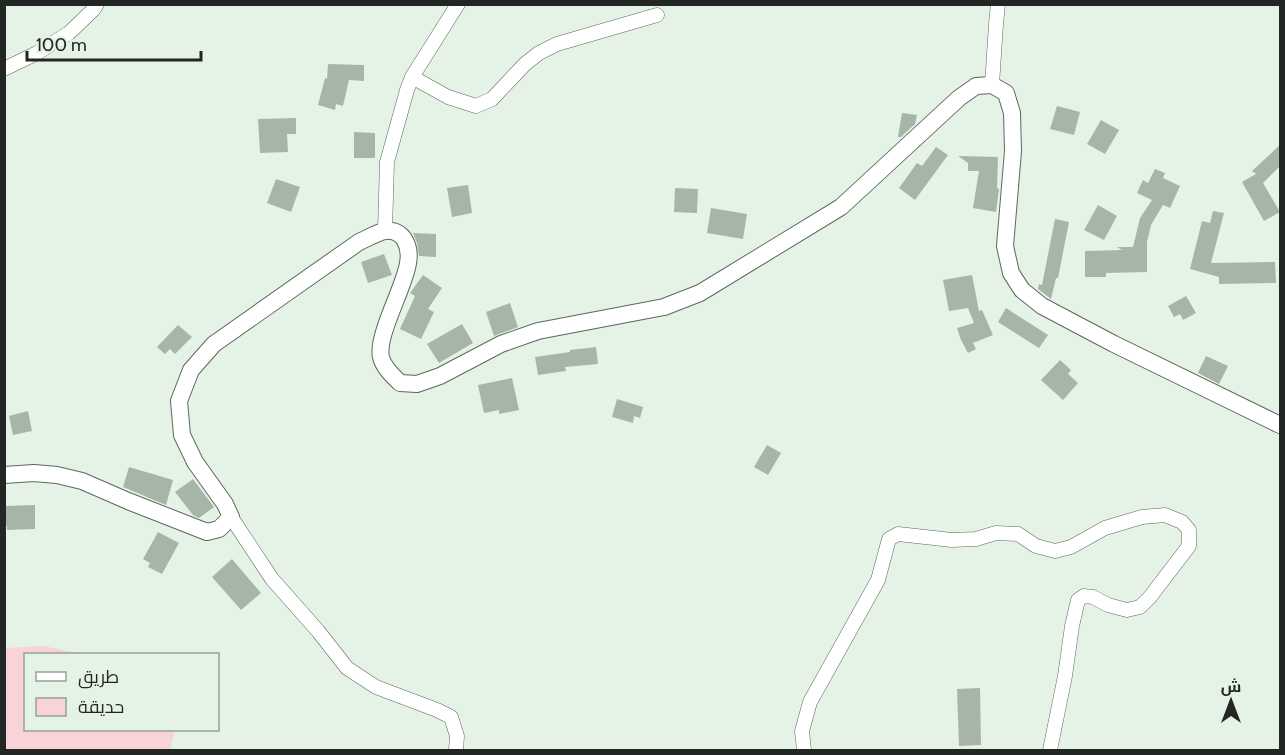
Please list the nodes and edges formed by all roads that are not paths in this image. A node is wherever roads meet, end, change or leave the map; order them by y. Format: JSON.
{"nodes":[{"id":1,"x":97,"y":4,"type":"edge"},
{"id":2,"x":458,"y":4,"type":"edge"},
{"id":3,"x":998,"y":4,"type":"edge"},
{"id":4,"x":657,"y":15,"type":"dead end"},
{"id":5,"x":4,"y":69,"type":"edge"},
{"id":6,"x":412,"y":77,"type":"junction"},
{"id":7,"x":992,"y":85,"type":"junction"},
{"id":8,"x":385,"y":231,"type":"junction"},
{"id":9,"x":1281,"y":425,"type":"edge"},
{"id":10,"x":4,"y":475,"type":"edge"},
{"id":11,"x":231,"y":516,"type":"junction"},
{"id":12,"x":456,"y":750,"type":"edge"},
{"id":13,"x":804,"y":750,"type":"edge"},
{"id":14,"x":1050,"y":750,"type":"edge"}],
"edges":[{"from":1,"to":5,"type":"street"},
{"from":2,"to":6,"type":"street"},
{"from":3,"to":7,"type":"street"},
{"from":4,"to":6,"type":"street"},
{"from":6,"to":8,"type":"street"},
{"from":7,"to":8,"type":"main road"},
{"from":7,"to":9,"type":"main road"},
{"from":8,"to":11,"type":"main road"},
{"from":10,"to":11,"type":"main road"},
{"from":11,"to":12,"type":"street"},
{"from":13,"to":14,"type":"street"}]}
